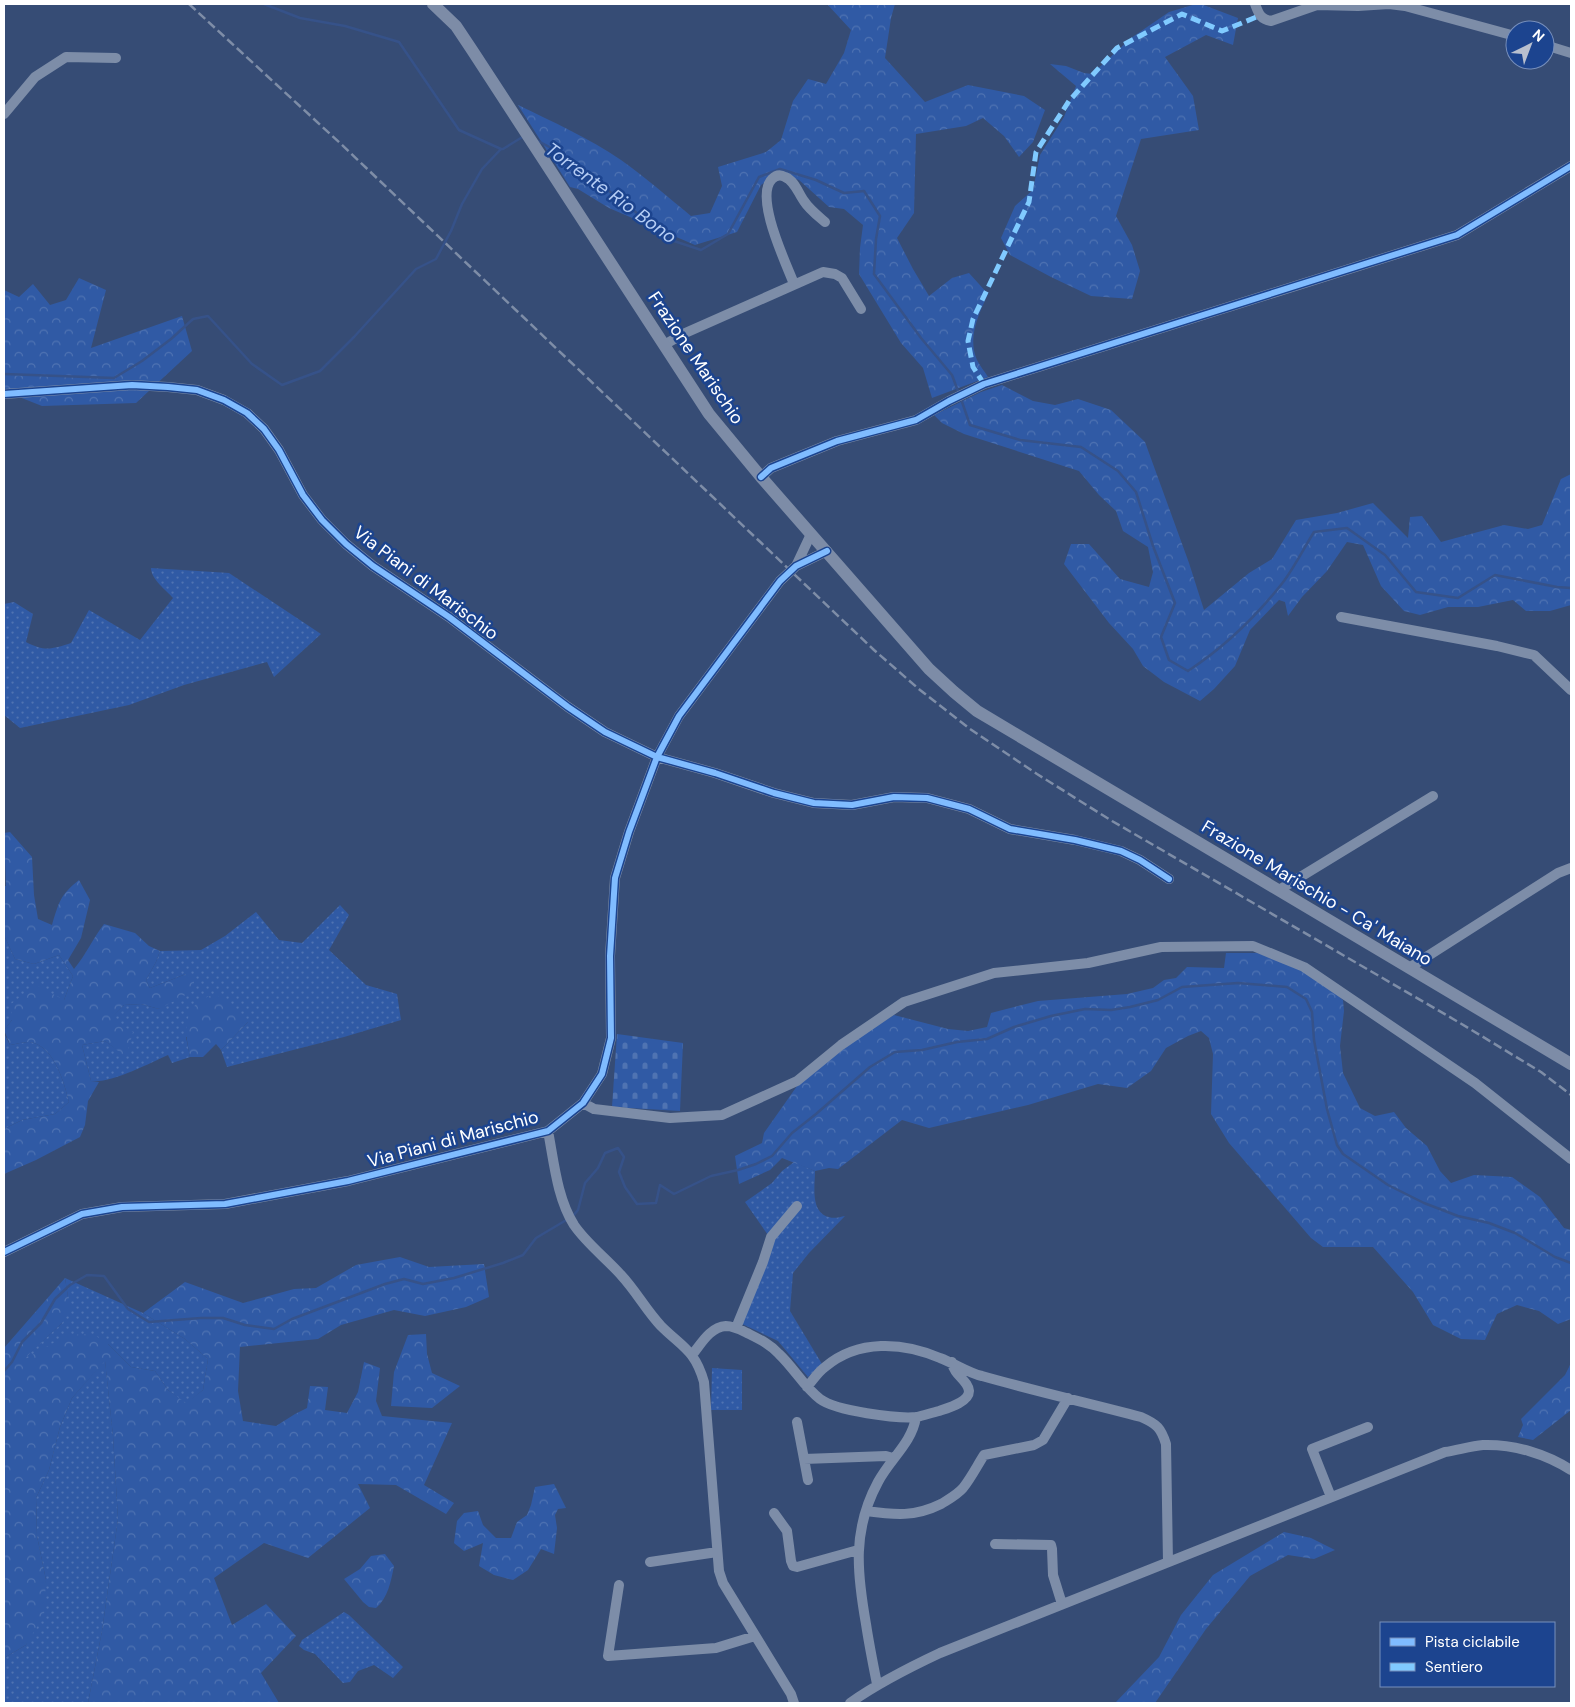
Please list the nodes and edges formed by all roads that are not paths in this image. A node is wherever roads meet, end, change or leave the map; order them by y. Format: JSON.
{"nodes":[{"id":1,"x":433,"y":4,"type":"edge"},
{"id":2,"x":1255,"y":4,"type":"edge"},
{"id":3,"x":1505,"y":33,"type":"edge"},
{"id":4,"x":1555,"y":48,"type":"edge"},
{"id":5,"x":1571,"y":53,"type":"edge"},
{"id":6,"x":116,"y":58,"type":"dead end"},
{"id":7,"x":4,"y":114,"type":"edge"},
{"id":8,"x":1571,"y":166,"type":"edge"},
{"id":9,"x":826,"y":222,"type":"dead end"},
{"id":10,"x":794,"y":284,"type":"junction"},
{"id":11,"x":861,"y":309,"type":"dead end"},
{"id":12,"x":664,"y":345,"type":"junction"},
{"id":13,"x":4,"y":394,"type":"edge"},
{"id":14,"x":761,"y":477,"type":"junction"},
{"id":15,"x":811,"y":534,"type":"junction"},
{"id":16,"x":827,"y":552,"type":"junction"},
{"id":17,"x":796,"y":566,"type":"junction"},
{"id":18,"x":1340,"y":617,"type":"dead end"},
{"id":19,"x":1571,"y":690,"type":"edge"},
{"id":20,"x":1045,"y":751,"type":"joint"},
{"id":21,"x":658,"y":757,"type":"junction"},
{"id":22,"x":1433,"y":796,"type":"dead end"},
{"id":23,"x":1571,"y":868,"type":"edge"},
{"id":24,"x":1169,"y":879,"type":"dead end"},
{"id":25,"x":1279,"y":890,"type":"junction"},
{"id":26,"x":1409,"y":968,"type":"junction"},
{"id":27,"x":1571,"y":1064,"type":"edge"},
{"id":28,"x":582,"y":1103,"type":"junction"},
{"id":29,"x":548,"y":1131,"type":"junction"},
{"id":30,"x":1571,"y":1159,"type":"edge"},
{"id":31,"x":798,"y":1206,"type":"dead end"},
{"id":32,"x":4,"y":1252,"type":"edge"},
{"id":33,"x":736,"y":1328,"type":"junction"},
{"id":34,"x":692,"y":1355,"type":"junction"},
{"id":35,"x":952,"y":1362,"type":"junction"},
{"id":36,"x":807,"y":1387,"type":"junction"},
{"id":37,"x":1068,"y":1398,"type":"junction"},
{"id":38,"x":916,"y":1417,"type":"junction"},
{"id":39,"x":798,"y":1422,"type":"dead end"},
{"id":40,"x":1368,"y":1427,"type":"dead end"},
{"id":41,"x":893,"y":1458,"type":"junction"},
{"id":42,"x":804,"y":1459,"type":"junction"},
{"id":43,"x":1571,"y":1470,"type":"edge"},
{"id":44,"x":808,"y":1480,"type":"dead end"},
{"id":45,"x":1331,"y":1497,"type":"junction"},
{"id":46,"x":866,"y":1511,"type":"junction"},
{"id":47,"x":774,"y":1513,"type":"dead end"},
{"id":48,"x":995,"y":1544,"type":"dead end"},
{"id":49,"x":858,"y":1550,"type":"junction"},
{"id":50,"x":717,"y":1552,"type":"junction"},
{"id":51,"x":650,"y":1562,"type":"dead end"},
{"id":52,"x":1168,"y":1562,"type":"junction"},
{"id":53,"x":620,"y":1585,"type":"dead end"},
{"id":54,"x":1062,"y":1604,"type":"junction"},
{"id":55,"x":755,"y":1636,"type":"junction"},
{"id":56,"x":878,"y":1684,"type":"junction"},
{"id":57,"x":794,"y":1703,"type":"edge"},
{"id":58,"x":850,"y":1703,"type":"edge"}],
"edges":[{"from":1,"to":12,"type":"main road","name":"Frazione Marischio"},
{"from":2,"to":3,"type":"street"},
{"from":4,"to":5,"type":"street"},
{"from":6,"to":7,"type":"street"},
{"from":8,"to":14,"type":"street"},
{"from":9,"to":10,"type":"street"},
{"from":10,"to":11,"type":"street"},
{"from":10,"to":12,"type":"street"},
{"from":12,"to":14,"type":"main road","name":"Frazione Marischio"},
{"from":13,"to":21,"type":"street","name":"Via Piani di Marischio"},
{"from":14,"to":15,"type":"main road","name":"Frazione Marischio"},
{"from":15,"to":16,"type":"main road","name":"Frazione Marischio"},
{"from":15,"to":17,"type":"street"},
{"from":16,"to":17,"type":"street"},
{"from":16,"to":20,"type":"main road","name":"Frazione Marischio"},
{"from":17,"to":21,"type":"street","name":"Via Piani di Marischio"},
{"from":18,"to":19,"type":"street"},
{"from":20,"to":25,"type":"main road","name":"Frazione Marischio - Ca' Maiano"},
{"from":21,"to":24,"type":"street","name":"Via Piani di Marischio"},
{"from":21,"to":28,"type":"street","name":"Via Piani di Marischio"},
{"from":22,"to":25,"type":"street"},
{"from":23,"to":26,"type":"street"},
{"from":25,"to":26,"type":"main road","name":"Frazione Marischio - Ca' Maiano"},
{"from":26,"to":27,"type":"main road","name":"Frazione Marischio - Ca' Maiano"},
{"from":28,"to":29,"type":"street","name":"Via Piani di Marischio"},
{"from":28,"to":30,"type":"street"},
{"from":29,"to":32,"type":"street","name":"Via Piani di Marischio"},
{"from":29,"to":34,"type":"street"},
{"from":31,"to":33,"type":"street"},
{"from":33,"to":34,"type":"street"},
{"from":33,"to":36,"type":"street"},
{"from":34,"to":50,"type":"street"},
{"from":35,"to":36,"type":"street"},
{"from":35,"to":37,"type":"street"},
{"from":35,"to":38,"type":"street"},
{"from":36,"to":38,"type":"street"},
{"from":37,"to":46,"type":"street"},
{"from":37,"to":52,"type":"street"},
{"from":38,"to":41,"type":"street"},
{"from":39,"to":42,"type":"street"},
{"from":40,"to":45,"type":"street"},
{"from":41,"to":42,"type":"street"},
{"from":41,"to":46,"type":"street"},
{"from":42,"to":44,"type":"street"},
{"from":43,"to":45,"type":"street"},
{"from":45,"to":52,"type":"street"},
{"from":46,"to":49,"type":"street"},
{"from":47,"to":49,"type":"street"},
{"from":48,"to":54,"type":"street"},
{"from":49,"to":56,"type":"street"},
{"from":50,"to":51,"type":"street"},
{"from":50,"to":55,"type":"street"},
{"from":52,"to":54,"type":"street"},
{"from":53,"to":55,"type":"street"},
{"from":54,"to":56,"type":"street"},
{"from":55,"to":57,"type":"street"},
{"from":56,"to":58,"type":"street"}]}
